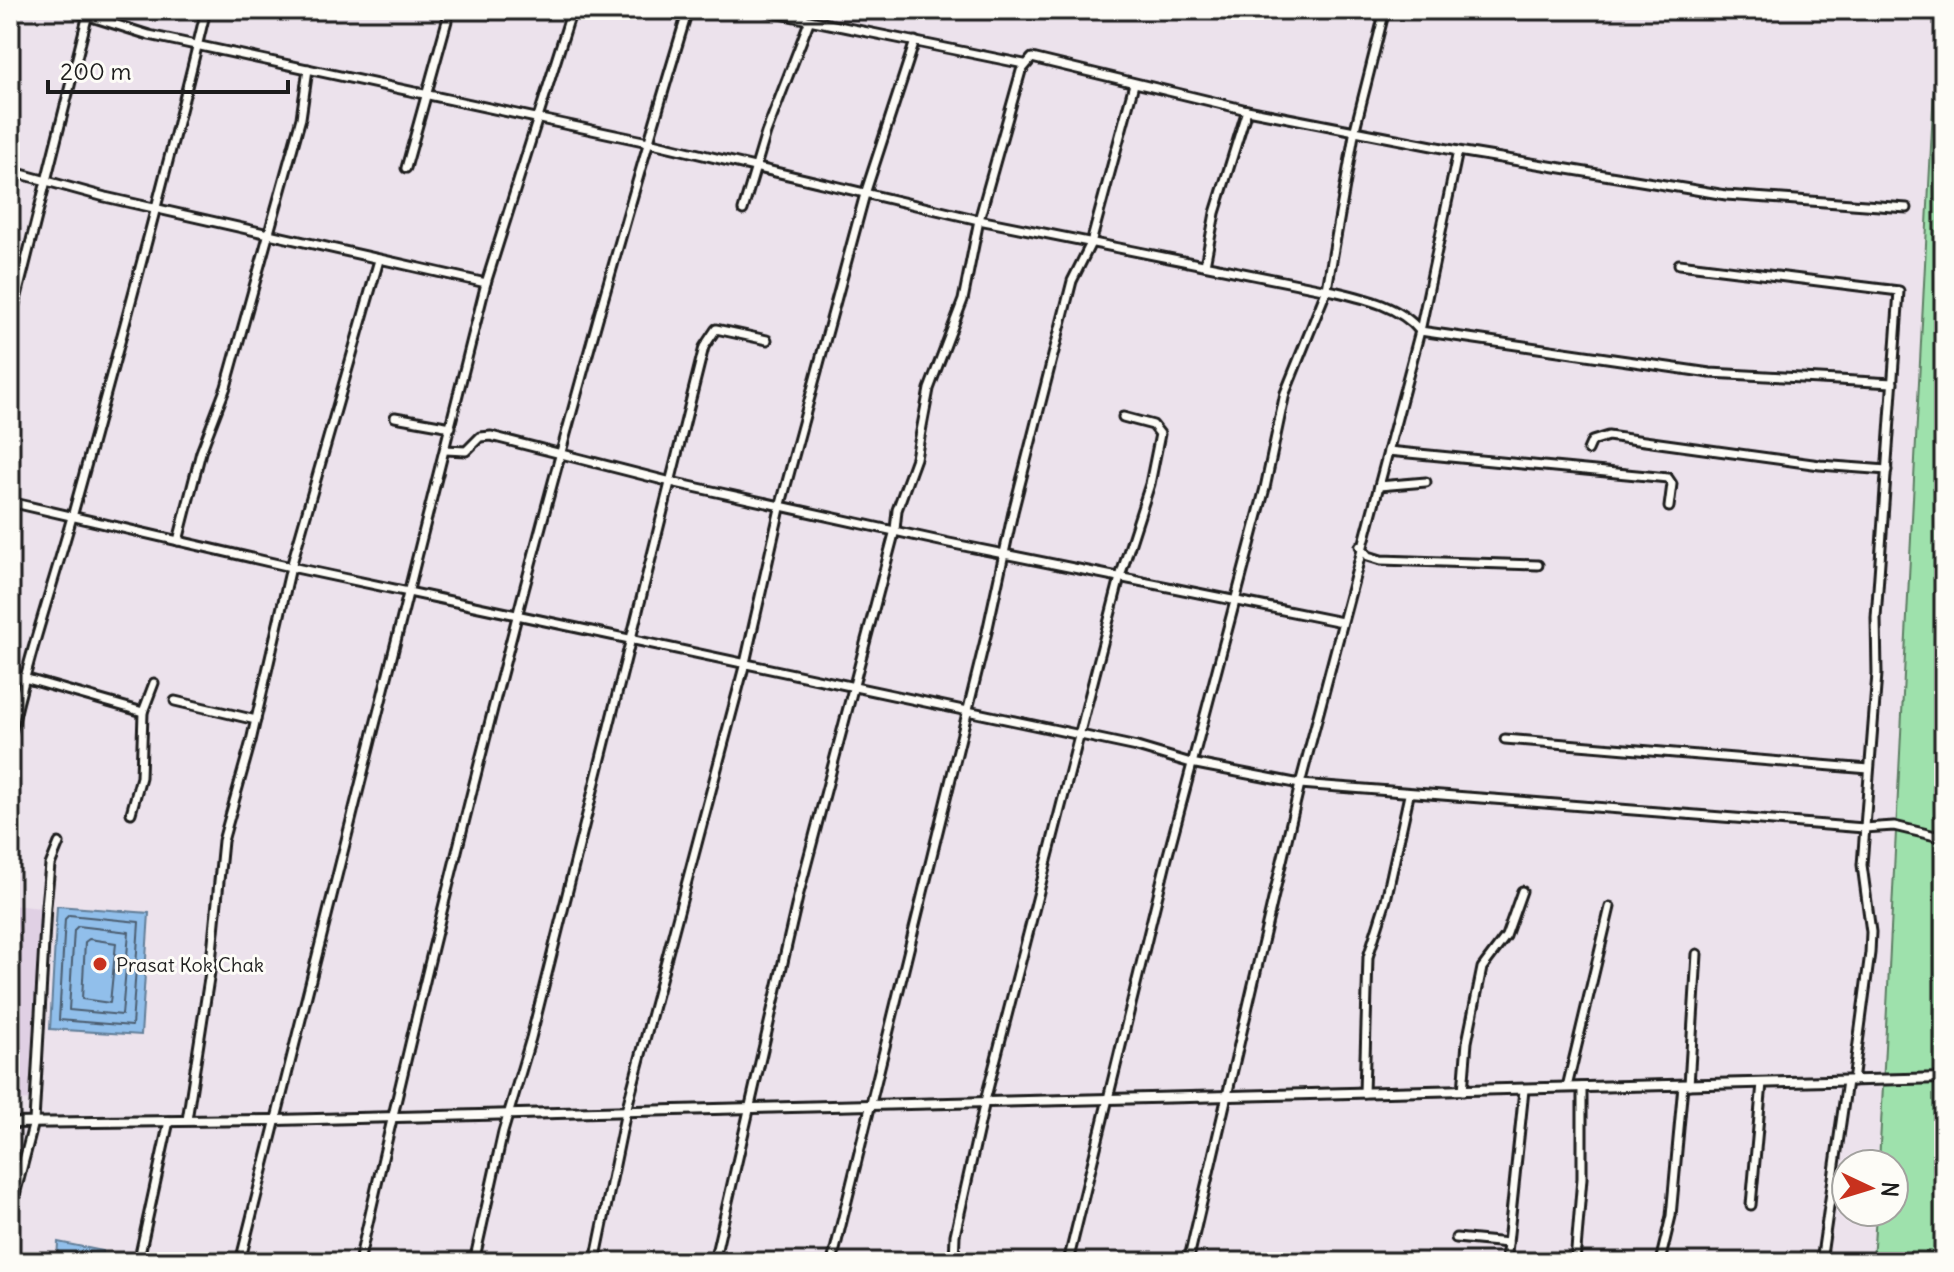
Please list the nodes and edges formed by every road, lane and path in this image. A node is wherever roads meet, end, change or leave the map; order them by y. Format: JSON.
{"nodes":[{"id":1,"x":69,"y":10,"type":"edge"},
{"id":2,"x":206,"y":10,"type":"edge"},
{"id":3,"x":450,"y":10,"type":"edge"},
{"id":4,"x":572,"y":10,"type":"edge"},
{"id":5,"x":688,"y":10,"type":"edge"},
{"id":6,"x":760,"y":10,"type":"edge"},
{"id":7,"x":1385,"y":10,"type":"edge"},
{"id":8,"x":89,"y":13,"type":"edge"},
{"id":9,"x":809,"y":22,"type":"junction"},
{"id":10,"x":915,"y":41,"type":"junction"},
{"id":11,"x":197,"y":45,"type":"junction"},
{"id":12,"x":1024,"y":64,"type":"junction"},
{"id":13,"x":308,"y":69,"type":"junction"},
{"id":14,"x":1134,"y":84,"type":"junction"},
{"id":15,"x":427,"y":95,"type":"junction"},
{"id":16,"x":1247,"y":110,"type":"junction"},
{"id":17,"x":539,"y":119,"type":"junction"},
{"id":18,"x":1355,"y":129,"type":"junction"},
{"id":19,"x":648,"y":142,"type":"junction"},
{"id":20,"x":1458,"y":151,"type":"junction"},
{"id":21,"x":754,"y":167,"type":"junction"},
{"id":22,"x":406,"y":168,"type":"dead end"},
{"id":23,"x":10,"y":171,"type":"edge"},
{"id":24,"x":48,"y":180,"type":"junction"},
{"id":25,"x":865,"y":194,"type":"junction"},
{"id":26,"x":157,"y":208,"type":"junction"},
{"id":27,"x":1907,"y":208,"type":"dead end"},
{"id":28,"x":743,"y":210,"type":"dead end"},
{"id":29,"x":979,"y":220,"type":"junction"},
{"id":30,"x":267,"y":232,"type":"junction"},
{"id":31,"x":1091,"y":243,"type":"junction"},
{"id":32,"x":379,"y":260,"type":"junction"},
{"id":33,"x":1679,"y":264,"type":"dead end"},
{"id":34,"x":1205,"y":265,"type":"junction"},
{"id":35,"x":486,"y":283,"type":"junction"},
{"id":36,"x":1327,"y":289,"type":"junction"},
{"id":37,"x":10,"y":324,"type":"edge"},
{"id":38,"x":1420,"y":331,"type":"junction"},
{"id":39,"x":767,"y":340,"type":"dead end"},
{"id":40,"x":1893,"y":383,"type":"junction"},
{"id":41,"x":395,"y":417,"type":"dead end"},
{"id":42,"x":1123,"y":417,"type":"dead end"},
{"id":43,"x":451,"y":427,"type":"junction"},
{"id":44,"x":445,"y":450,"type":"junction"},
{"id":45,"x":1588,"y":450,"type":"dead end"},
{"id":46,"x":1388,"y":451,"type":"junction"},
{"id":47,"x":560,"y":454,"type":"junction"},
{"id":48,"x":1887,"y":470,"type":"junction"},
{"id":49,"x":671,"y":482,"type":"junction"},
{"id":50,"x":1426,"y":482,"type":"dead end"},
{"id":51,"x":1379,"y":486,"type":"junction"},
{"id":52,"x":10,"y":502,"type":"edge"},
{"id":53,"x":781,"y":504,"type":"junction"},
{"id":54,"x":1669,"y":507,"type":"dead end"},
{"id":55,"x":72,"y":517,"type":"junction"},
{"id":56,"x":895,"y":530,"type":"junction"},
{"id":57,"x":178,"y":541,"type":"junction"},
{"id":58,"x":1360,"y":546,"type":"junction"},
{"id":59,"x":1004,"y":552,"type":"junction"},
{"id":60,"x":1538,"y":565,"type":"dead end"},
{"id":61,"x":291,"y":567,"type":"junction"},
{"id":62,"x":1120,"y":577,"type":"junction"},
{"id":63,"x":407,"y":592,"type":"junction"},
{"id":64,"x":1235,"y":600,"type":"junction"},
{"id":65,"x":519,"y":615,"type":"junction"},
{"id":66,"x":1342,"y":622,"type":"junction"},
{"id":67,"x":631,"y":639,"type":"junction"},
{"id":68,"x":745,"y":663,"type":"junction"},
{"id":69,"x":10,"y":674,"type":"edge"},
{"id":70,"x":23,"y":678,"type":"junction"},
{"id":71,"x":154,"y":683,"type":"dead end"},
{"id":72,"x":856,"y":688,"type":"junction"},
{"id":73,"x":175,"y":701,"type":"dead end"},
{"id":74,"x":143,"y":712,"type":"junction"},
{"id":75,"x":965,"y":712,"type":"junction"},
{"id":76,"x":256,"y":720,"type":"junction"},
{"id":77,"x":1079,"y":736,"type":"junction"},
{"id":78,"x":10,"y":739,"type":"edge"},
{"id":79,"x":1505,"y":739,"type":"dead end"},
{"id":80,"x":1191,"y":763,"type":"junction"},
{"id":81,"x":1869,"y":769,"type":"junction"},
{"id":82,"x":1300,"y":784,"type":"junction"},
{"id":83,"x":1409,"y":795,"type":"junction"},
{"id":84,"x":131,"y":813,"type":"dead end"},
{"id":85,"x":1864,"y":828,"type":"junction"},
{"id":86,"x":1944,"y":838,"type":"edge"},
{"id":87,"x":59,"y":843,"type":"dead end"},
{"id":88,"x":1522,"y":891,"type":"dead end"},
{"id":89,"x":1610,"y":907,"type":"dead end"},
{"id":90,"x":1697,"y":954,"type":"dead end"},
{"id":91,"x":1944,"y":1078,"type":"edge"},
{"id":92,"x":1850,"y":1081,"type":"junction"},
{"id":93,"x":1762,"y":1083,"type":"junction"},
{"id":94,"x":1686,"y":1085,"type":"junction"},
{"id":95,"x":1567,"y":1087,"type":"junction"},
{"id":96,"x":1582,"y":1087,"type":"junction"},
{"id":97,"x":1524,"y":1090,"type":"junction"},
{"id":98,"x":1463,"y":1091,"type":"junction"},
{"id":99,"x":1364,"y":1093,"type":"junction"},
{"id":100,"x":1227,"y":1096,"type":"junction"},
{"id":101,"x":1109,"y":1099,"type":"junction"},
{"id":102,"x":985,"y":1101,"type":"junction"},
{"id":103,"x":872,"y":1104,"type":"junction"},
{"id":104,"x":751,"y":1108,"type":"junction"},
{"id":105,"x":626,"y":1111,"type":"junction"},
{"id":106,"x":509,"y":1112,"type":"junction"},
{"id":107,"x":34,"y":1116,"type":"junction"},
{"id":108,"x":392,"y":1117,"type":"junction"},
{"id":109,"x":187,"y":1120,"type":"junction"},
{"id":110,"x":276,"y":1120,"type":"junction"},
{"id":111,"x":169,"y":1121,"type":"junction"},
{"id":112,"x":10,"y":1123,"type":"edge"},
{"id":113,"x":1751,"y":1205,"type":"dead end"},
{"id":114,"x":10,"y":1214,"type":"edge"},
{"id":115,"x":1456,"y":1238,"type":"dead end"},
{"id":116,"x":1508,"y":1243,"type":"junction"},
{"id":117,"x":140,"y":1254,"type":"dead end"},
{"id":118,"x":240,"y":1262,"type":"edge"},
{"id":119,"x":359,"y":1262,"type":"edge"},
{"id":120,"x":474,"y":1262,"type":"edge"},
{"id":121,"x":595,"y":1262,"type":"edge"},
{"id":122,"x":714,"y":1262,"type":"edge"},
{"id":123,"x":832,"y":1262,"type":"edge"},
{"id":124,"x":954,"y":1262,"type":"edge"},
{"id":125,"x":1068,"y":1262,"type":"edge"},
{"id":126,"x":1188,"y":1262,"type":"edge"},
{"id":127,"x":1506,"y":1262,"type":"edge"},
{"id":128,"x":1575,"y":1262,"type":"edge"},
{"id":129,"x":1660,"y":1262,"type":"edge"},
{"id":130,"x":1821,"y":1262,"type":"edge"}],
"edges":[{"from":1,"to":8,"type":"street"},
{"from":2,"to":11,"type":"street"},
{"from":3,"to":15,"type":"street"},
{"from":4,"to":17,"type":"street"},
{"from":5,"to":19,"type":"street"},
{"from":6,"to":9,"type":"street"},
{"from":7,"to":18,"type":"street"},
{"from":8,"to":11,"type":"street"},
{"from":8,"to":24,"type":"street"},
{"from":9,"to":10,"type":"street"},
{"from":9,"to":21,"type":"street"},
{"from":10,"to":12,"type":"street"},
{"from":10,"to":25,"type":"street"},
{"from":11,"to":13,"type":"street"},
{"from":11,"to":26,"type":"street"},
{"from":12,"to":14,"type":"street"},
{"from":12,"to":29,"type":"street"},
{"from":13,"to":15,"type":"street"},
{"from":13,"to":30,"type":"street"},
{"from":14,"to":16,"type":"street"},
{"from":14,"to":31,"type":"street"},
{"from":15,"to":17,"type":"street"},
{"from":15,"to":22,"type":"street"},
{"from":16,"to":18,"type":"street"},
{"from":16,"to":34,"type":"street"},
{"from":17,"to":19,"type":"street"},
{"from":17,"to":35,"type":"street"},
{"from":18,"to":20,"type":"street"},
{"from":18,"to":36,"type":"street"},
{"from":19,"to":21,"type":"street"},
{"from":19,"to":47,"type":"street"},
{"from":20,"to":27,"type":"street"},
{"from":20,"to":38,"type":"street"},
{"from":21,"to":25,"type":"street"},
{"from":21,"to":28,"type":"street"},
{"from":23,"to":24,"type":"street"},
{"from":24,"to":26,"type":"street"},
{"from":24,"to":37,"type":"street"},
{"from":25,"to":29,"type":"street"},
{"from":25,"to":53,"type":"street"},
{"from":26,"to":30,"type":"street"},
{"from":26,"to":55,"type":"street"},
{"from":29,"to":31,"type":"street"},
{"from":29,"to":56,"type":"street"},
{"from":30,"to":32,"type":"street"},
{"from":30,"to":57,"type":"street"},
{"from":31,"to":34,"type":"street"},
{"from":31,"to":59,"type":"street"},
{"from":32,"to":35,"type":"street"},
{"from":32,"to":61,"type":"street"},
{"from":33,"to":40,"type":"street"},
{"from":34,"to":36,"type":"street"},
{"from":35,"to":43,"type":"street"},
{"from":36,"to":38,"type":"street"},
{"from":36,"to":64,"type":"street"},
{"from":38,"to":40,"type":"street"},
{"from":38,"to":46,"type":"street"},
{"from":39,"to":49,"type":"street"},
{"from":40,"to":48,"type":"street"},
{"from":41,"to":43,"type":"street"},
{"from":42,"to":62,"type":"street"},
{"from":43,"to":44,"type":"street"},
{"from":44,"to":47,"type":"street"},
{"from":44,"to":63,"type":"street"},
{"from":45,"to":48,"type":"street"},
{"from":46,"to":51,"type":"street"},
{"from":46,"to":54,"type":"street"},
{"from":47,"to":49,"type":"street"},
{"from":47,"to":65,"type":"street"},
{"from":48,"to":81,"type":"street"},
{"from":49,"to":53,"type":"street"},
{"from":49,"to":67,"type":"street"},
{"from":50,"to":51,"type":"street"},
{"from":51,"to":58,"type":"street"},
{"from":52,"to":55,"type":"street"},
{"from":53,"to":56,"type":"street"},
{"from":53,"to":68,"type":"street"},
{"from":55,"to":57,"type":"street"},
{"from":55,"to":70,"type":"street"},
{"from":56,"to":59,"type":"street"},
{"from":56,"to":72,"type":"street"},
{"from":57,"to":61,"type":"street"},
{"from":58,"to":60,"type":"street"},
{"from":58,"to":66,"type":"street"},
{"from":59,"to":62,"type":"street"},
{"from":59,"to":75,"type":"street"},
{"from":61,"to":63,"type":"street"},
{"from":61,"to":76,"type":"street"},
{"from":62,"to":64,"type":"street"},
{"from":62,"to":77,"type":"street"},
{"from":63,"to":65,"type":"street"},
{"from":63,"to":110,"type":"street"},
{"from":64,"to":66,"type":"street"},
{"from":64,"to":80,"type":"street"},
{"from":65,"to":67,"type":"street"},
{"from":65,"to":108,"type":"street"},
{"from":66,"to":82,"type":"street"},
{"from":67,"to":68,"type":"street"},
{"from":67,"to":106,"type":"street"},
{"from":68,"to":72,"type":"street"},
{"from":68,"to":105,"type":"street"},
{"from":69,"to":70,"type":"street"},
{"from":70,"to":74,"type":"street"},
{"from":70,"to":78,"type":"street"},
{"from":71,"to":74,"type":"street"},
{"from":72,"to":75,"type":"street"},
{"from":72,"to":104,"type":"street"},
{"from":73,"to":76,"type":"street"},
{"from":74,"to":84,"type":"street"},
{"from":75,"to":77,"type":"street"},
{"from":75,"to":103,"type":"street"},
{"from":76,"to":109,"type":"street"},
{"from":77,"to":80,"type":"street"},
{"from":77,"to":102,"type":"street"},
{"from":79,"to":81,"type":"street"},
{"from":80,"to":82,"type":"street"},
{"from":80,"to":101,"type":"street"},
{"from":81,"to":85,"type":"street"},
{"from":82,"to":83,"type":"street"},
{"from":82,"to":100,"type":"street"},
{"from":83,"to":85,"type":"street"},
{"from":83,"to":99,"type":"street"},
{"from":85,"to":86,"type":"street"},
{"from":85,"to":92,"type":"street"},
{"from":87,"to":107,"type":"street"},
{"from":88,"to":98,"type":"street"},
{"from":89,"to":95,"type":"street"},
{"from":90,"to":94,"type":"street"},
{"from":91,"to":92,"type":"street"},
{"from":92,"to":93,"type":"street"},
{"from":92,"to":130,"type":"street"},
{"from":93,"to":94,"type":"street"},
{"from":93,"to":113,"type":"street"},
{"from":94,"to":96,"type":"street"},
{"from":94,"to":129,"type":"street"},
{"from":95,"to":96,"type":"street"},
{"from":95,"to":97,"type":"street"},
{"from":96,"to":128,"type":"street"},
{"from":97,"to":98,"type":"street"},
{"from":97,"to":116,"type":"street"},
{"from":98,"to":99,"type":"street"},
{"from":99,"to":100,"type":"street"},
{"from":100,"to":101,"type":"street"},
{"from":100,"to":126,"type":"street"},
{"from":101,"to":102,"type":"street"},
{"from":101,"to":125,"type":"street"},
{"from":102,"to":103,"type":"street"},
{"from":102,"to":124,"type":"street"},
{"from":103,"to":104,"type":"street"},
{"from":103,"to":123,"type":"street"},
{"from":104,"to":105,"type":"street"},
{"from":104,"to":122,"type":"street"},
{"from":105,"to":106,"type":"street"},
{"from":105,"to":121,"type":"street"},
{"from":106,"to":108,"type":"street"},
{"from":106,"to":120,"type":"street"},
{"from":107,"to":111,"type":"street"},
{"from":107,"to":112,"type":"street"},
{"from":107,"to":114,"type":"street"},
{"from":108,"to":110,"type":"street"},
{"from":108,"to":119,"type":"street"},
{"from":109,"to":110,"type":"street"},
{"from":109,"to":111,"type":"street"},
{"from":110,"to":118,"type":"street"},
{"from":111,"to":117,"type":"street"},
{"from":115,"to":116,"type":"street"},
{"from":116,"to":127,"type":"street"}]}
